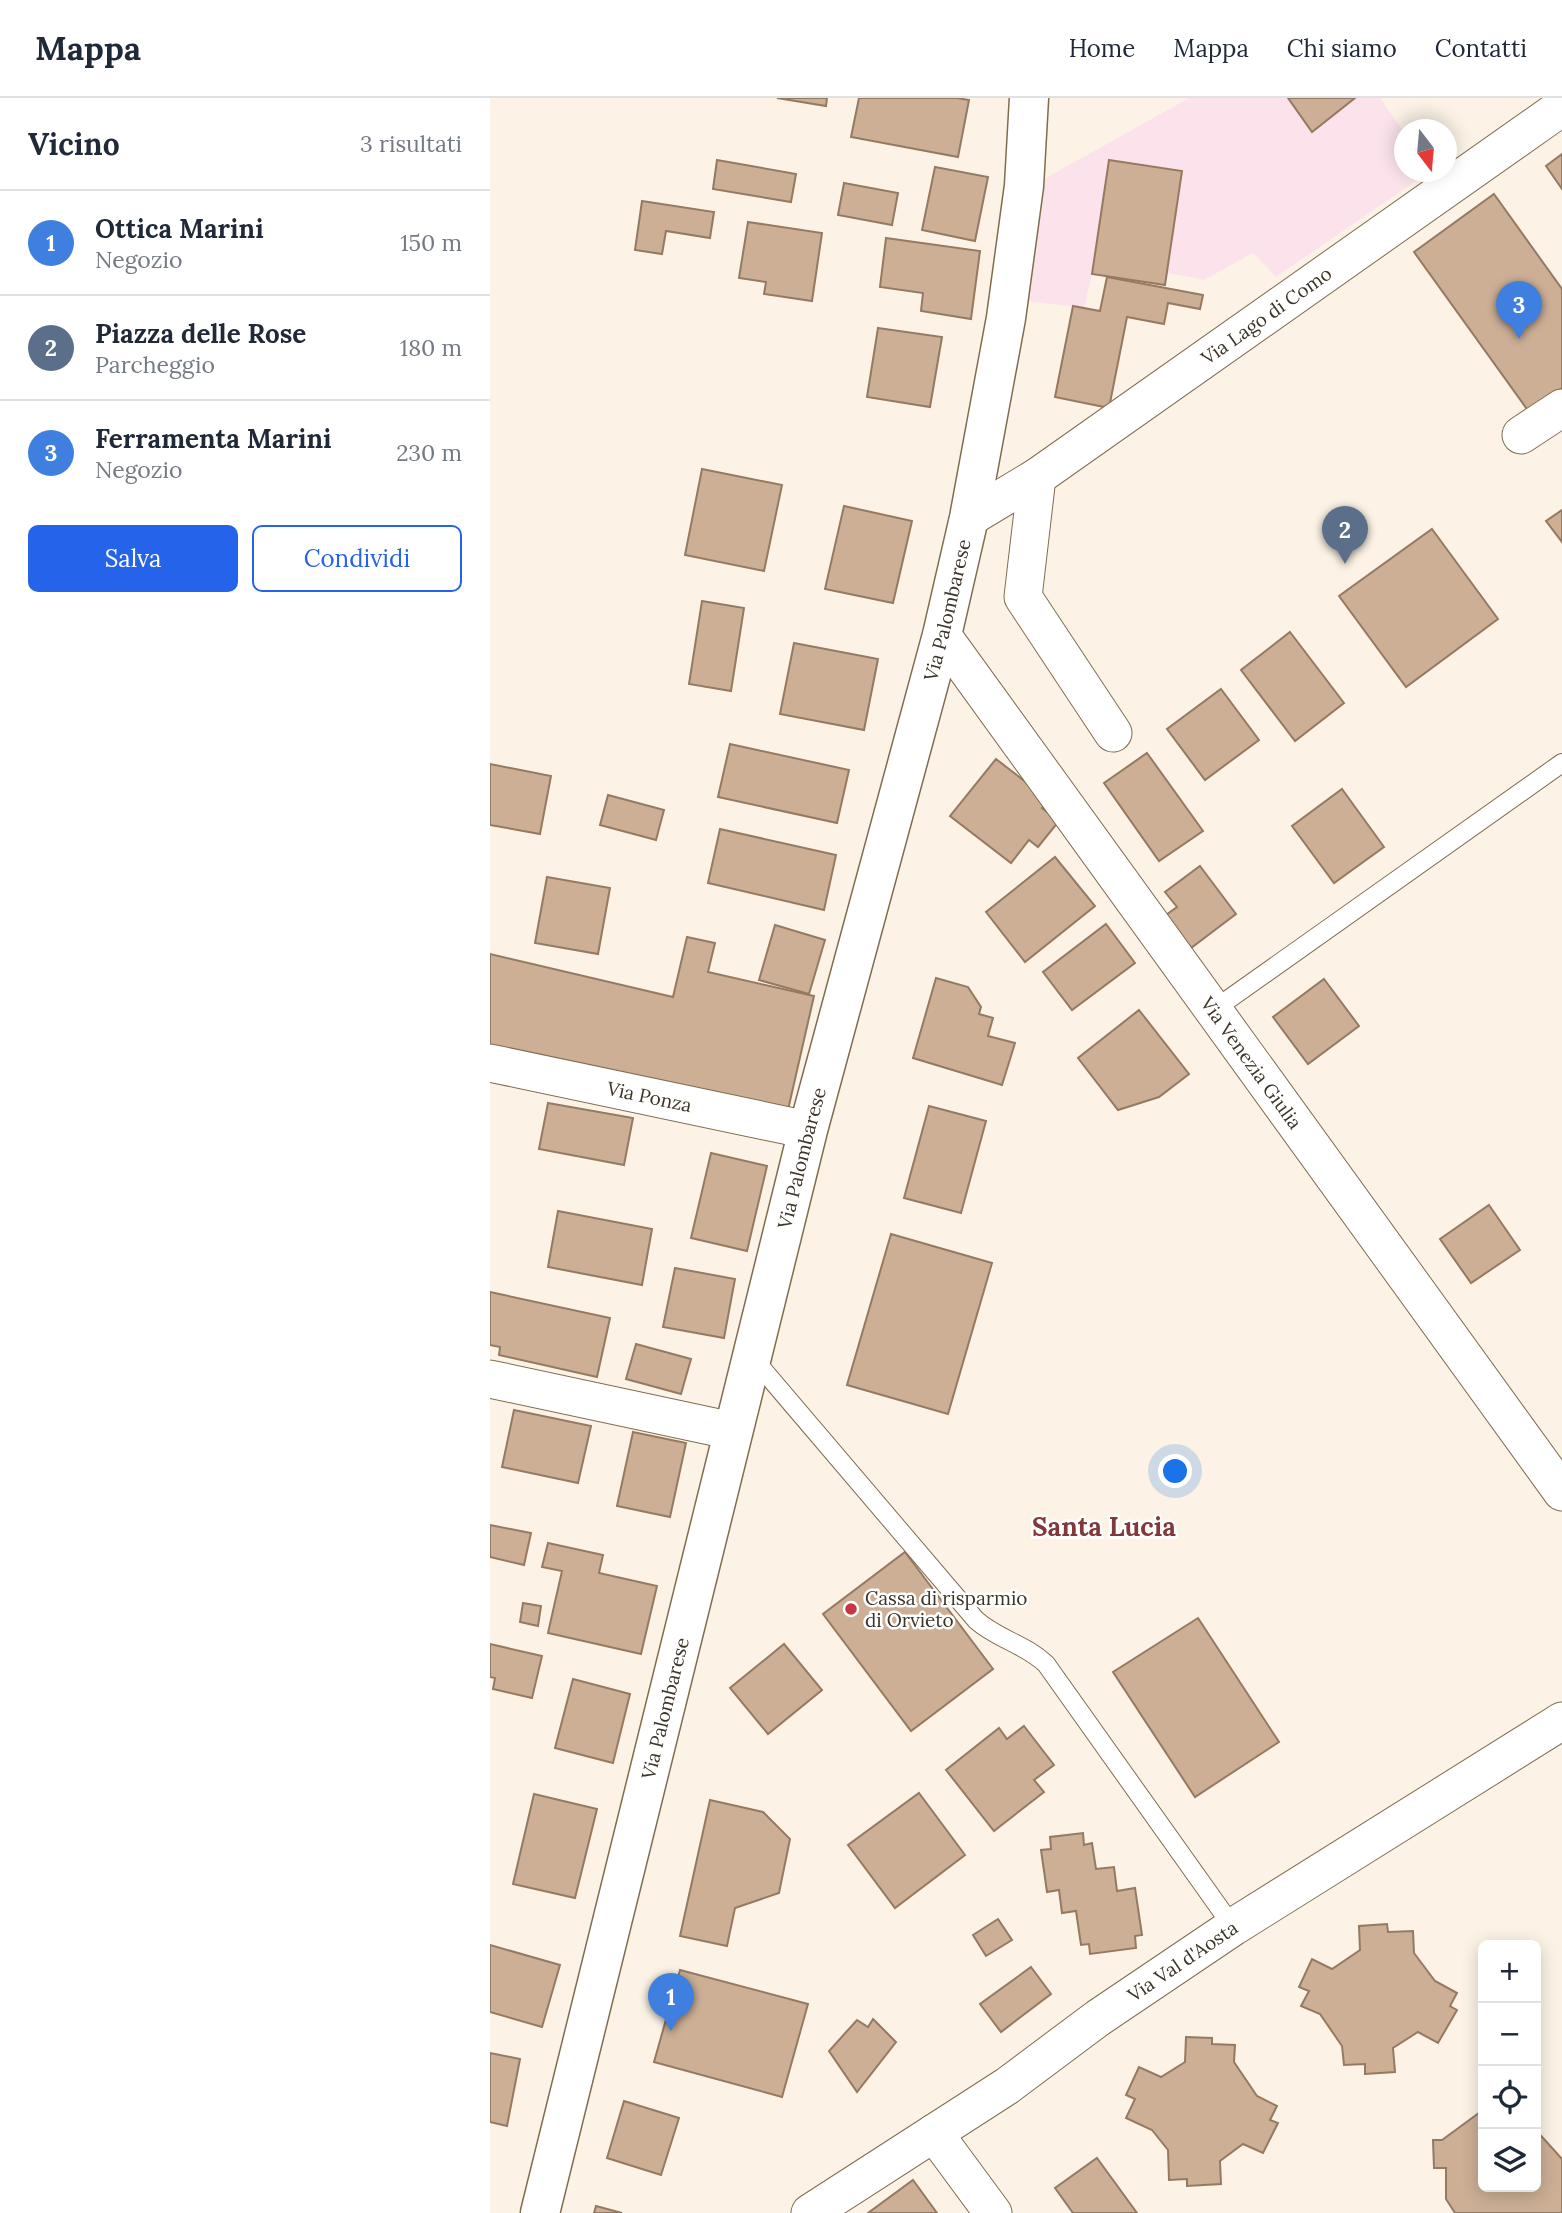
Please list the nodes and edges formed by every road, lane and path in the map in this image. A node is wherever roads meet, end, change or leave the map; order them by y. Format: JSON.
{"nodes":[{"id":1,"x":1029,"y":98,"type":"edge"},
{"id":2,"x":1562,"y":107,"type":"edge"},
{"id":3,"x":1562,"y":408,"type":"edge"},
{"id":4,"x":1521,"y":435,"type":"dead end"},
{"id":5,"x":1037,"y":477,"type":"junction"},
{"id":6,"x":969,"y":518,"type":"junction"},
{"id":7,"x":942,"y":635,"type":"junction"},
{"id":8,"x":1113,"y":733,"type":"dead end"},
{"id":9,"x":1562,"y":763,"type":"edge"},
{"id":10,"x":1212,"y":1011,"type":"junction"},
{"id":11,"x":490,"y":1063,"type":"edge"},
{"id":12,"x":808,"y":1130,"type":"junction"},
{"id":13,"x":752,"y":1357,"type":"junction"},
{"id":14,"x":490,"y":1378,"type":"edge"},
{"id":15,"x":733,"y":1431,"type":"junction"},
{"id":16,"x":1562,"y":1492,"type":"edge"},
{"id":17,"x":1562,"y":1721,"type":"edge"},
{"id":18,"x":1233,"y":1927,"type":"junction"},
{"id":19,"x":934,"y":2133,"type":"junction"},
{"id":20,"x":540,"y":2213,"type":"edge"},
{"id":21,"x":810,"y":2213,"type":"edge"},
{"id":22,"x":993,"y":2213,"type":"edge"}],
"edges":[{"from":1,"to":6,"type":"main road","name":"Via Palombarese"},
{"from":2,"to":5,"type":"street","name":"Via Lago di Como"},
{"from":3,"to":4,"type":"street"},
{"from":5,"to":6,"type":"street","name":"Via Lago di Como"},
{"from":5,"to":8,"type":"street"},
{"from":6,"to":7,"type":"main road","name":"Via Palombarese"},
{"from":7,"to":10,"type":"street","name":"Via Venezia Giulia"},
{"from":7,"to":12,"type":"main road","name":"Via Palombarese"},
{"from":9,"to":10,"type":"lane"},
{"from":10,"to":16,"type":"street","name":"Via Venezia Giulia"},
{"from":11,"to":12,"type":"street","name":"Via Ponza"},
{"from":12,"to":13,"type":"main road","name":"Via Palombarese"},
{"from":13,"to":15,"type":"main road","name":"Via Palombarese"},
{"from":13,"to":18,"type":"lane"},
{"from":14,"to":15,"type":"street"},
{"from":15,"to":20,"type":"main road","name":"Via Palombarese"},
{"from":17,"to":18,"type":"street","name":"Via Val d'Aosta"},
{"from":18,"to":19,"type":"street","name":"Via Val d'Aosta"},
{"from":19,"to":21,"type":"street","name":"Via Val d'Aosta"},
{"from":19,"to":22,"type":"street"}]}
